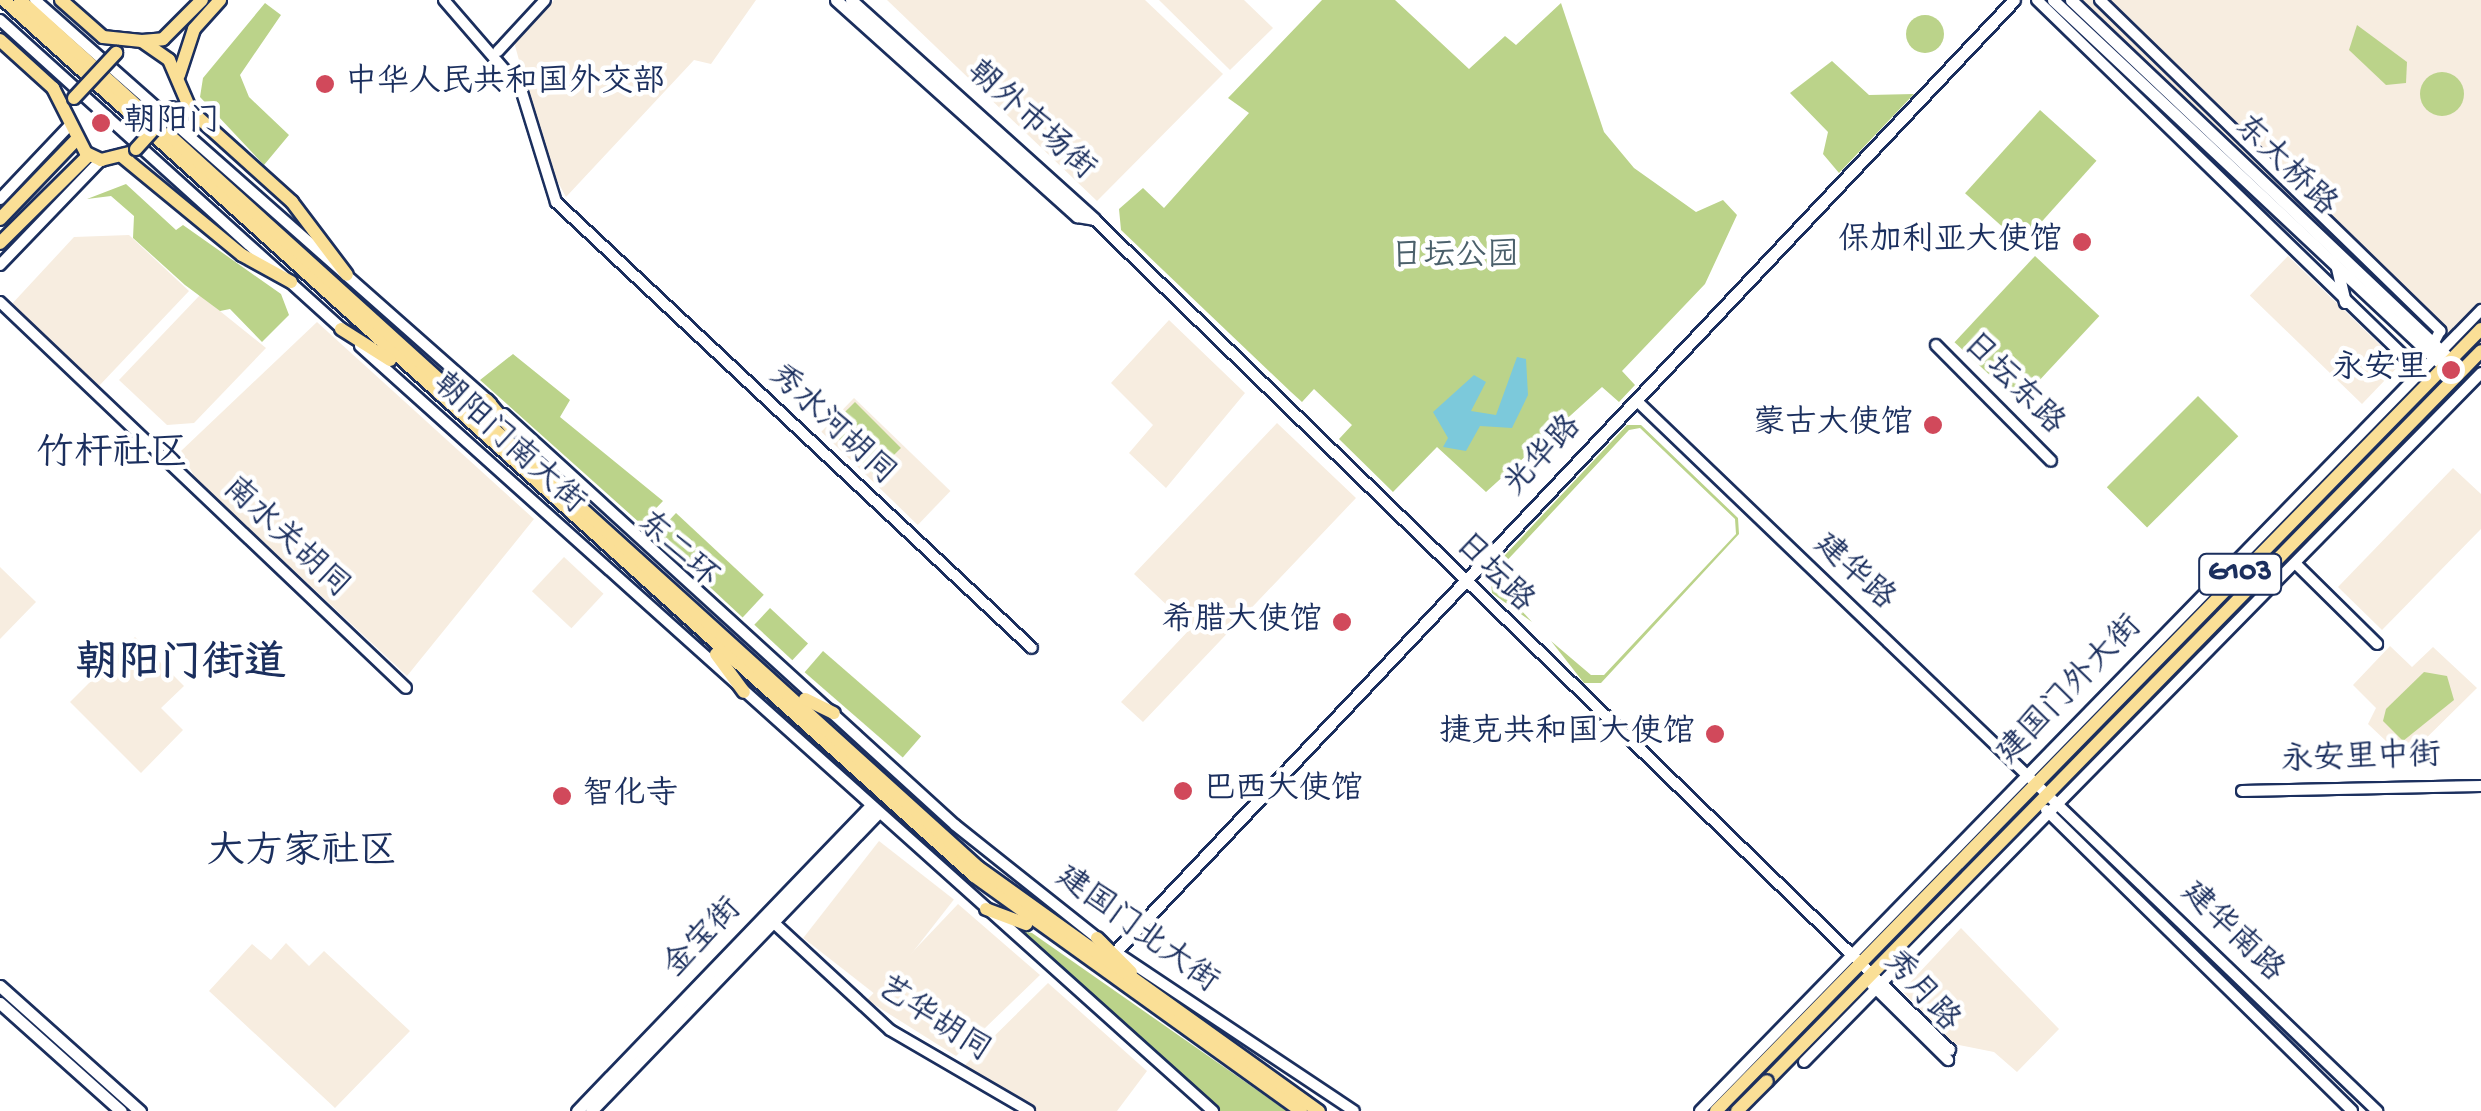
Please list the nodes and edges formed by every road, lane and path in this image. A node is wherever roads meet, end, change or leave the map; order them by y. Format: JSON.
{"nodes":[{"id":1,"x":4,"y":0,"type":"edge"},
{"id":2,"x":20,"y":0,"type":"edge"},
{"id":3,"x":34,"y":0,"type":"edge"},
{"id":4,"x":61,"y":0,"type":"edge"},
{"id":5,"x":202,"y":0,"type":"edge"},
{"id":6,"x":220,"y":0,"type":"edge"},
{"id":7,"x":444,"y":0,"type":"edge"},
{"id":8,"x":545,"y":0,"type":"edge"},
{"id":9,"x":836,"y":0,"type":"edge"},
{"id":10,"x":851,"y":0,"type":"edge"},
{"id":11,"x":2014,"y":0,"type":"edge"},
{"id":12,"x":2036,"y":0,"type":"edge"},
{"id":13,"x":2053,"y":0,"type":"edge"},
{"id":14,"x":2071,"y":0,"type":"edge"},
{"id":15,"x":2100,"y":0,"type":"edge"},
{"id":16,"x":0,"y":20,"type":"edge"},
{"id":17,"x":0,"y":40,"type":"edge"},
{"id":18,"x":135,"y":42,"type":"junction"},
{"id":19,"x":498,"y":52,"type":"junction"},
{"id":20,"x":180,"y":75,"type":"junction"},
{"id":21,"x":181,"y":93,"type":"junction"},
{"id":22,"x":70,"y":104,"type":"junction"},
{"id":23,"x":68,"y":126,"type":"junction"},
{"id":24,"x":74,"y":141,"type":"junction"},
{"id":25,"x":123,"y":157,"type":"junction"},
{"id":26,"x":95,"y":158,"type":"junction"},
{"id":27,"x":0,"y":199,"type":"edge"},
{"id":28,"x":0,"y":219,"type":"edge"},
{"id":29,"x":1094,"y":219,"type":"junction"},
{"id":30,"x":0,"y":243,"type":"edge"},
{"id":31,"x":0,"y":264,"type":"edge"},
{"id":32,"x":2337,"y":268,"type":"junction"},
{"id":33,"x":347,"y":275,"type":"junction"},
{"id":34,"x":291,"y":282,"type":"junction"},
{"id":35,"x":0,"y":302,"type":"edge"},
{"id":36,"x":2345,"y":302,"type":"junction"},
{"id":37,"x":2481,"y":310,"type":"edge"},
{"id":38,"x":342,"y":329,"type":"junction"},
{"id":39,"x":2481,"y":329,"type":"edge"},
{"id":40,"x":1936,"y":345,"type":"dead end"},
{"id":41,"x":2481,"y":351,"type":"edge"},
{"id":42,"x":2431,"y":352,"type":"junction"},
{"id":43,"x":2453,"y":369,"type":"junction"},
{"id":44,"x":2481,"y":373,"type":"edge"},
{"id":45,"x":420,"y":378,"type":"junction"},
{"id":46,"x":487,"y":400,"type":"junction"},
{"id":47,"x":1637,"y":401,"type":"junction"},
{"id":48,"x":2052,"y":461,"type":"dead end"},
{"id":49,"x":543,"y":468,"type":"junction"},
{"id":50,"x":2254,"y":543,"type":"junction"},
{"id":51,"x":2296,"y":564,"type":"junction"},
{"id":52,"x":1464,"y":580,"type":"junction"},
{"id":53,"x":2234,"y":580,"type":"junction"},
{"id":54,"x":700,"y":631,"type":"junction"},
{"id":55,"x":2377,"y":644,"type":"dead end"},
{"id":56,"x":1032,"y":648,"type":"dead end"},
{"id":57,"x":406,"y":688,"type":"dead end"},
{"id":58,"x":788,"y":691,"type":"junction"},
{"id":59,"x":744,"y":692,"type":"junction"},
{"id":60,"x":834,"y":714,"type":"junction"},
{"id":61,"x":902,"y":775,"type":"joint"},
{"id":62,"x":2032,"y":778,"type":"junction"},
{"id":63,"x":2481,"y":786,"type":"edge"},
{"id":64,"x":2242,"y":791,"type":"dead end"},
{"id":65,"x":2050,"y":798,"type":"junction"},
{"id":66,"x":874,"y":809,"type":"junction"},
{"id":67,"x":2048,"y":814,"type":"junction"},
{"id":68,"x":986,"y":910,"type":"junction"},
{"id":69,"x":773,"y":922,"type":"junction"},
{"id":70,"x":1037,"y":929,"type":"junction"},
{"id":71,"x":1097,"y":938,"type":"junction"},
{"id":72,"x":1115,"y":952,"type":"junction"},
{"id":73,"x":1855,"y":959,"type":"junction"},
{"id":74,"x":1874,"y":981,"type":"junction"},
{"id":75,"x":0,"y":986,"type":"edge"},
{"id":76,"x":1157,"y":998,"type":"junction"},
{"id":77,"x":0,"y":1002,"type":"edge"},
{"id":78,"x":1949,"y":1055,"type":"dead end"},
{"id":79,"x":1804,"y":1062,"type":"joint"},
{"id":80,"x":1780,"y":1067,"type":"junction"},
{"id":81,"x":1761,"y":1076,"type":"junction"},
{"id":82,"x":121,"y":1111,"type":"edge"},
{"id":83,"x":140,"y":1111,"type":"edge"},
{"id":84,"x":576,"y":1111,"type":"edge"},
{"id":85,"x":591,"y":1111,"type":"edge"},
{"id":86,"x":1028,"y":1111,"type":"edge"},
{"id":87,"x":1213,"y":1111,"type":"edge"},
{"id":88,"x":1301,"y":1111,"type":"edge"},
{"id":89,"x":1320,"y":1111,"type":"edge"},
{"id":90,"x":1354,"y":1111,"type":"edge"},
{"id":91,"x":1700,"y":1111,"type":"edge"},
{"id":92,"x":1716,"y":1111,"type":"edge"},
{"id":93,"x":1737,"y":1111,"type":"edge"},
{"id":94,"x":2352,"y":1111,"type":"edge"},
{"id":95,"x":2377,"y":1111,"type":"edge"}],
"edges":[{"from":1,"to":45,"type":"main road","name":"东二环"},
{"from":2,"to":49,"type":"main road","name":"东二环"},
{"from":3,"to":33,"type":"street","name":"朝阳门南大街"},
{"from":4,"to":18,"type":"main road"},
{"from":5,"to":18,"type":"main road"},
{"from":6,"to":20,"type":"main road"},
{"from":7,"to":19,"type":"street","name":"秀水河胡同"},
{"from":8,"to":19,"type":"street"},
{"from":9,"to":29,"type":"main road","name":"朝外市场街"},
{"from":10,"to":29,"type":"main road","name":"朝外市场街"},
{"from":11,"to":47,"type":"main road","name":"光华路"},
{"from":12,"to":36,"type":"street"},
{"from":13,"to":32,"type":"main road","name":"东大桥路"},
{"from":14,"to":42,"type":"main road","name":"东大桥路"},
{"from":15,"to":42,"type":"street"},
{"from":16,"to":34,"type":"street","name":"朝阳门南大街"},
{"from":17,"to":22,"type":"main road"},
{"from":18,"to":20,"type":"main road"},
{"from":18,"to":22,"type":"main road","bridge":true},
{"from":19,"to":56,"type":"street","name":"秀水河胡同"},
{"from":20,"to":21,"type":"main road"},
{"from":21,"to":25,"type":"main road","bridge":true},
{"from":21,"to":33,"type":"main road"},
{"from":22,"to":23,"type":"main road"},
{"from":23,"to":24,"type":"main road"},
{"from":23,"to":27,"type":"street"},
{"from":24,"to":26,"type":"main road"},
{"from":24,"to":28,"type":"main road"},
{"from":25,"to":26,"type":"main road"},
{"from":25,"to":34,"type":"main road"},
{"from":26,"to":30,"type":"main road"},
{"from":26,"to":31,"type":"street"},
{"from":29,"to":52,"type":"street","name":"日坛路"},
{"from":32,"to":36,"type":"main road"},
{"from":32,"to":42,"type":"main road","name":"东大桥路"},
{"from":33,"to":46,"type":"street","name":"朝阳门南大街"},
{"from":34,"to":38,"type":"street","name":"朝阳门南大街"},
{"from":35,"to":57,"type":"street","name":"南水关胡同"},
{"from":36,"to":42,"type":"street"},
{"from":37,"to":42,"type":"street","name":"建国门外大街"},
{"from":38,"to":45,"type":"main road"},
{"from":38,"to":59,"type":"street","name":"朝阳门南大街"},
{"from":39,"to":43,"type":"main road","name":"建国门外大街","number":"G103"},
{"from":40,"to":48,"type":"street","name":"日坛东路"},
{"from":41,"to":43,"type":"main road","name":"建国门外大街","number":"G103"},
{"from":42,"to":43,"type":"main road","name":"东大桥路"},
{"from":42,"to":50,"type":"street","name":"建国门外大街"},
{"from":43,"to":53,"type":"main road","name":"建国门外大街","number":"G103"},
{"from":43,"to":65,"type":"main road","name":"建国门外大街","number":"G103"},
{"from":44,"to":51,"type":"street","name":"建国门外大街"},
{"from":45,"to":54,"type":"main road","name":"东二环"},
{"from":46,"to":49,"type":"main road"},
{"from":46,"to":60,"type":"street","name":"朝阳门南大街"},
{"from":47,"to":52,"type":"main road","name":"光华路"},
{"from":47,"to":62,"type":"street","name":"建华路"},
{"from":49,"to":58,"type":"main road","name":"东二环"},
{"from":50,"to":53,"type":"street"},
{"from":50,"to":62,"type":"street","name":"建国门外大街"},
{"from":51,"to":55,"type":"street"},
{"from":51,"to":65,"type":"street","name":"建国门外大街"},
{"from":52,"to":72,"type":"main road","name":"光华路"},
{"from":52,"to":73,"type":"street","name":"日坛路"},
{"from":53,"to":62,"type":"main road","name":"建国门外大街","number":"G103"},
{"from":54,"to":59,"type":"main road"},
{"from":54,"to":70,"type":"main road","name":"东二环"},
{"from":58,"to":60,"type":"main road"},
{"from":58,"to":76,"type":"main road","name":"东二环"},
{"from":59,"to":66,"type":"street","name":"朝阳门南大街"},
{"from":60,"to":61,"type":"street","name":"朝阳门南大街"},
{"from":61,"to":71,"type":"street","name":"建国门北大街"},
{"from":62,"to":65,"type":"street"},
{"from":62,"to":73,"type":"main road","name":"建国门外大街","number":"G103"},
{"from":63,"to":64,"type":"street","name":"永安里中街"},
{"from":65,"to":67,"type":"street","name":"建华南路"},
{"from":65,"to":74,"type":"main road","name":"建国门外大街","number":"G103"},
{"from":65,"to":95,"type":"street","name":"建华南路"},
{"from":66,"to":68,"type":"street"},
{"from":66,"to":69,"type":"main road","name":"金宝街"},
{"from":66,"to":84,"type":"main road","name":"金宝街"},
{"from":67,"to":74,"type":"street","name":"建国门外大街"},
{"from":67,"to":94,"type":"street","name":"建华南路"},
{"from":68,"to":70,"type":"main road"},
{"from":68,"to":87,"type":"street"},
{"from":69,"to":85,"type":"main road","name":"金宝街"},
{"from":69,"to":86,"type":"street","name":"艺华胡同"},
{"from":70,"to":88,"type":"main road","name":"东二环"},
{"from":71,"to":72,"type":"street","name":"建国门北大街"},
{"from":71,"to":76,"type":"main road"},
{"from":72,"to":90,"type":"street","name":"建国门北大街"},
{"from":73,"to":74,"type":"street","name":"秀月路"},
{"from":73,"to":81,"type":"main road","name":"建国门外大街","number":"G103"},
{"from":73,"to":91,"type":"street","name":"建国门外大街"},
{"from":74,"to":78,"type":"street","name":"秀月路"},
{"from":74,"to":79,"type":"street","name":"建国门外大街"},
{"from":74,"to":80,"type":"main road","name":"建国门外大街","number":"G103"},
{"from":75,"to":83,"type":"main road"},
{"from":76,"to":89,"type":"main road","name":"东二环"},
{"from":77,"to":82,"type":"main road"},
{"from":79,"to":80,"type":"main road"},
{"from":80,"to":81,"type":"main road","name":"建国门外大街","number":"G103"},
{"from":81,"to":92,"type":"main road","number":"G103"},
{"from":81,"to":93,"type":"main road","number":"G103","bridge":true}]}
